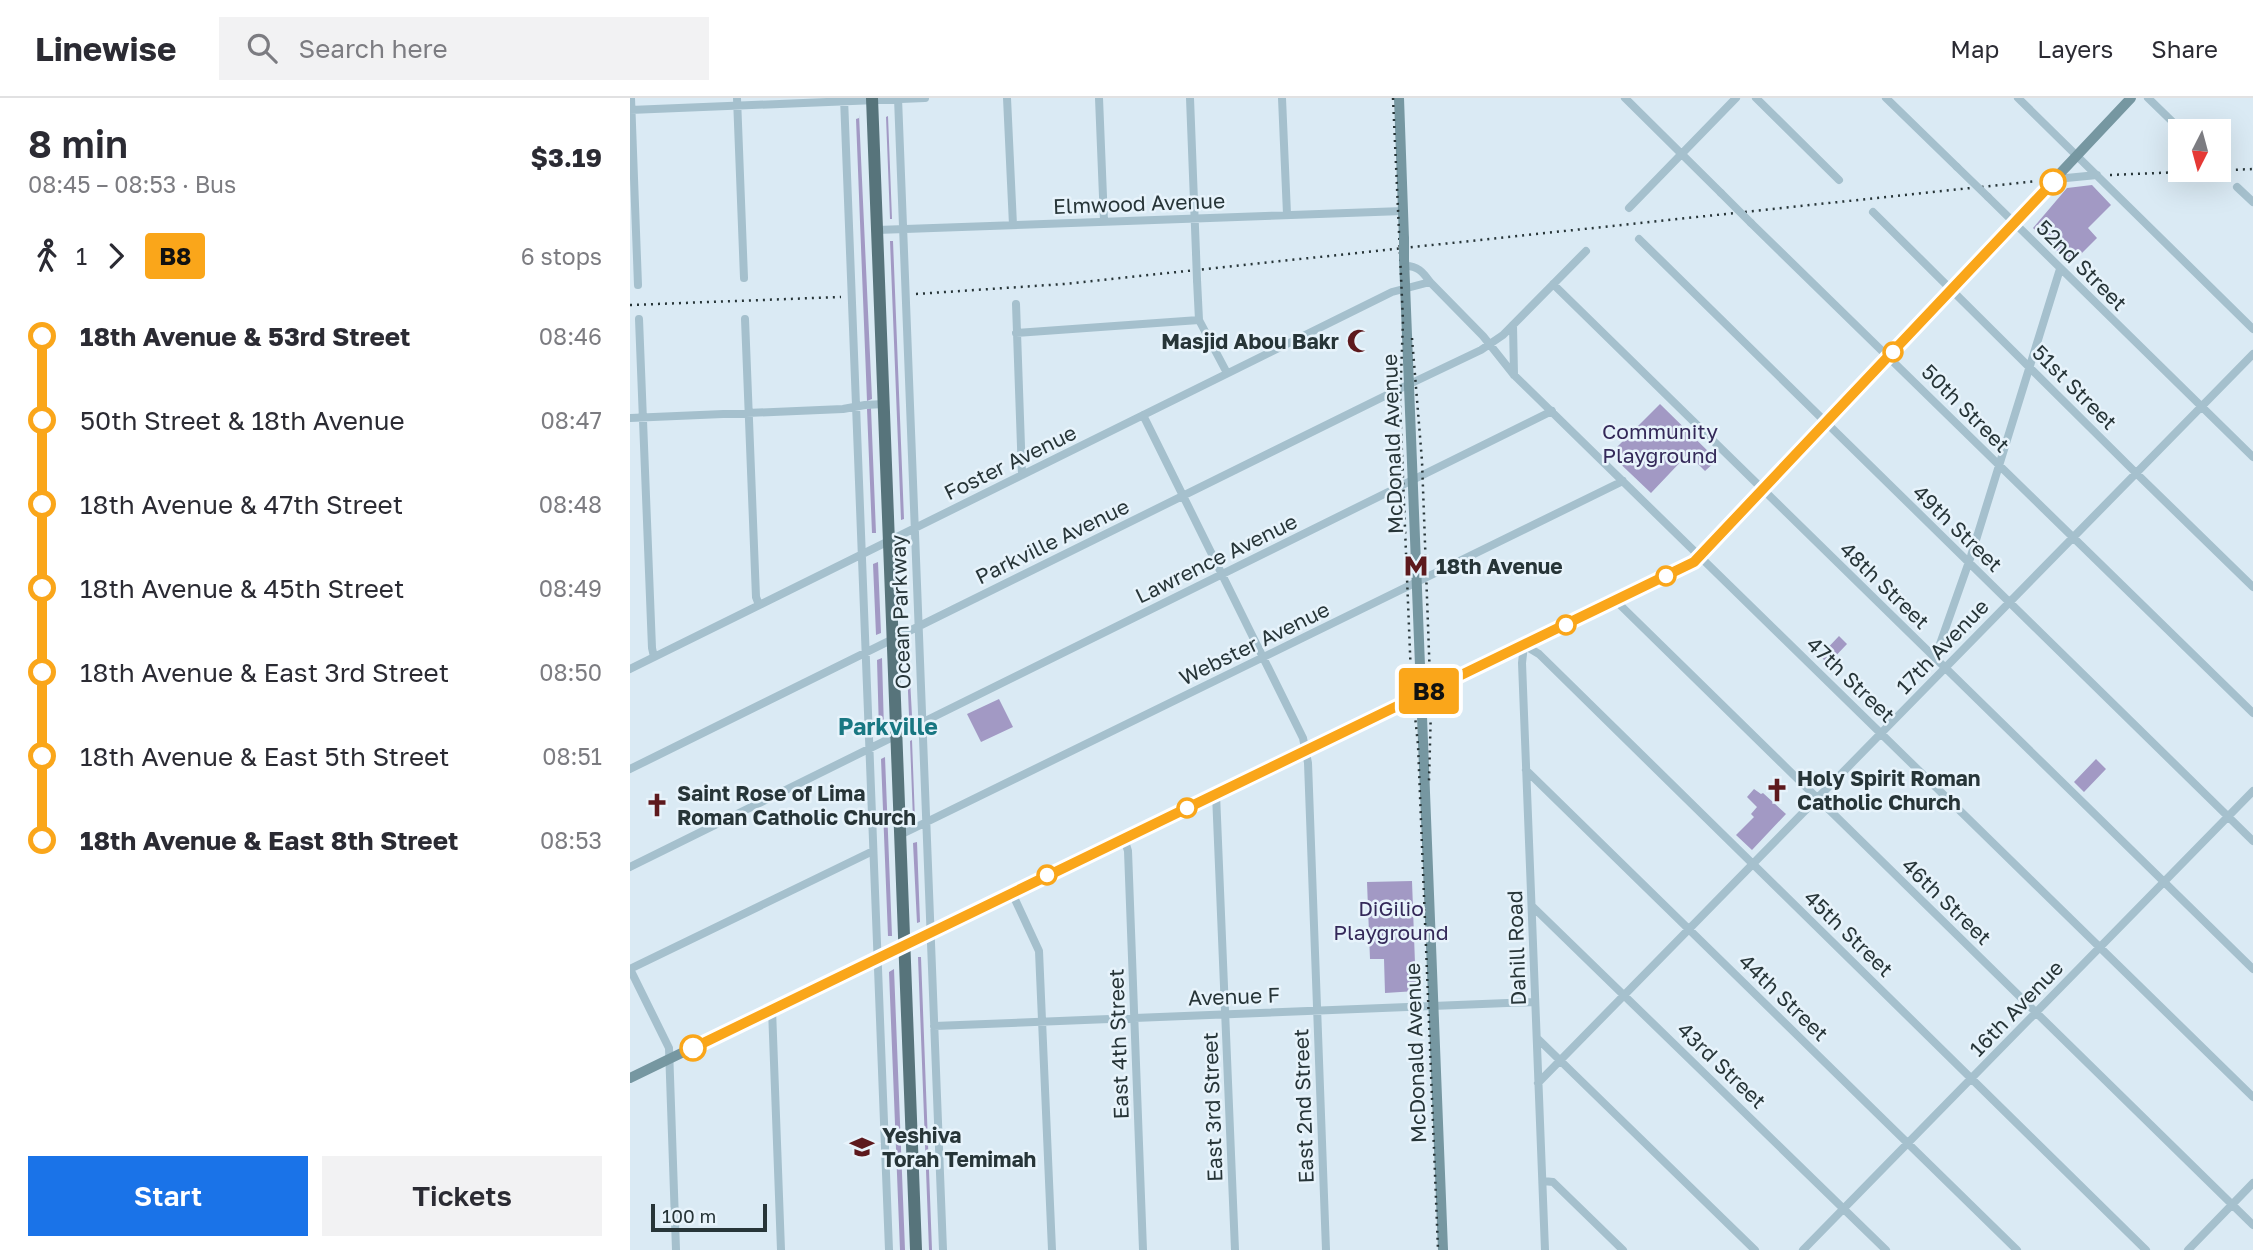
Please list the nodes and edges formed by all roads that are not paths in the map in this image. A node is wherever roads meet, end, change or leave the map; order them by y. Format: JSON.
{"nodes":[{"id":1,"x":631,"y":98,"type":"edge"},
{"id":2,"x":925,"y":98,"type":"edge"},
{"id":3,"x":1007,"y":98,"type":"edge"},
{"id":4,"x":1098,"y":98,"type":"edge"},
{"id":5,"x":1190,"y":98,"type":"edge"},
{"id":6,"x":1282,"y":98,"type":"edge"},
{"id":7,"x":1399,"y":98,"type":"edge"},
{"id":8,"x":1625,"y":98,"type":"edge"},
{"id":9,"x":1736,"y":98,"type":"edge"},
{"id":10,"x":1756,"y":98,"type":"edge"},
{"id":11,"x":1886,"y":98,"type":"edge"},
{"id":12,"x":2018,"y":98,"type":"edge"},
{"id":13,"x":2132,"y":98,"type":"edge"},
{"id":14,"x":2148,"y":98,"type":"edge"},
{"id":15,"x":872,"y":99,"type":"edge"},
{"id":16,"x":898,"y":99,"type":"edge"},
{"id":17,"x":844,"y":100,"type":"edge"},
{"id":18,"x":737,"y":102,"type":"edge"},
{"id":19,"x":631,"y":110,"type":"edge"},
{"id":20,"x":2170,"y":119,"type":"edge"},
{"id":21,"x":1682,"y":153,"type":"junction"},
{"id":22,"x":2077,"y":156,"type":"junction"},
{"id":23,"x":2097,"y":175,"type":"junction"},
{"id":24,"x":2056,"y":178,"type":"junction"},
{"id":25,"x":1839,"y":180,"type":"dead end"},
{"id":26,"x":2237,"y":187,"type":"dead end"},
{"id":27,"x":2253,"y":202,"type":"edge"},
{"id":28,"x":1629,"y":208,"type":"dead end"},
{"id":29,"x":1402,"y":211,"type":"junction"},
{"id":30,"x":1873,"y":212,"type":"dead end"},
{"id":31,"x":1287,"y":214,"type":"junction"},
{"id":32,"x":1195,"y":218,"type":"junction"},
{"id":33,"x":1104,"y":221,"type":"junction"},
{"id":34,"x":2014,"y":223,"type":"junction"},
{"id":35,"x":1013,"y":225,"type":"junction"},
{"id":36,"x":904,"y":229,"type":"junction"},
{"id":37,"x":877,"y":230,"type":"junction"},
{"id":38,"x":1639,"y":239,"type":"dead end"},
{"id":39,"x":1586,"y":251,"type":"dead end"},
{"id":40,"x":1404,"y":262,"type":"junction"},
{"id":41,"x":2060,"y":268,"type":"junction"},
{"id":42,"x":744,"y":278,"type":"dead end"},
{"id":43,"x":1430,"y":282,"type":"junction"},
{"id":44,"x":1553,"y":284,"type":"junction"},
{"id":45,"x":638,"y":285,"type":"dead end"},
{"id":46,"x":1405,"y":288,"type":"junction"},
{"id":47,"x":1952,"y":290,"type":"junction"},
{"id":48,"x":1016,"y":304,"type":"dead end"},
{"id":49,"x":639,"y":319,"type":"dead end"},
{"id":50,"x":745,"y":319,"type":"dead end"},
{"id":51,"x":1199,"y":320,"type":"junction"},
{"id":52,"x":1513,"y":325,"type":"junction"},
{"id":53,"x":2253,"y":329,"type":"edge"},
{"id":54,"x":1016,"y":333,"type":"junction"},
{"id":55,"x":1490,"y":344,"type":"junction"},
{"id":56,"x":2253,"y":354,"type":"edge"},
{"id":57,"x":1889,"y":356,"type":"junction"},
{"id":58,"x":2030,"y":367,"type":"junction"},
{"id":59,"x":1227,"y":373,"type":"junction"},
{"id":60,"x":1514,"y":375,"type":"junction"},
{"id":61,"x":1409,"y":385,"type":"junction"},
{"id":62,"x":884,"y":404,"type":"junction"},
{"id":63,"x":2202,"y":406,"type":"junction"},
{"id":64,"x":857,"y":407,"type":"junction"},
{"id":65,"x":1552,"y":411,"type":"junction"},
{"id":66,"x":748,"y":413,"type":"junction"},
{"id":67,"x":1143,"y":415,"type":"junction"},
{"id":68,"x":643,"y":417,"type":"junction"},
{"id":69,"x":630,"y":418,"type":"edge"},
{"id":70,"x":1826,"y":423,"type":"junction"},
{"id":71,"x":2253,"y":457,"type":"edge"},
{"id":72,"x":2000,"y":465,"type":"junction"},
{"id":73,"x":2136,"y":473,"type":"junction"},
{"id":74,"x":1022,"y":475,"type":"junction"},
{"id":75,"x":1413,"y":480,"type":"junction"},
{"id":76,"x":1623,"y":481,"type":"junction"},
{"id":77,"x":1763,"y":490,"type":"junction"},
{"id":78,"x":1183,"y":496,"type":"junction"},
{"id":79,"x":916,"y":528,"type":"junction"},
{"id":80,"x":2073,"y":537,"type":"junction"},
{"id":81,"x":889,"y":541,"type":"junction"},
{"id":82,"x":862,"y":554,"type":"junction"},
{"id":83,"x":1700,"y":556,"type":"junction"},
{"id":84,"x":1969,"y":563,"type":"junction"},
{"id":85,"x":1222,"y":575,"type":"junction"},
{"id":86,"x":1418,"y":583,"type":"junction"},
{"id":87,"x":2253,"y":587,"type":"edge"},
{"id":88,"x":1616,"y":600,"type":"junction"},
{"id":89,"x":2009,"y":602,"type":"junction"},
{"id":90,"x":759,"y":606,"type":"junction"},
{"id":91,"x":920,"y":626,"type":"junction"},
{"id":92,"x":893,"y":639,"type":"junction"},
{"id":93,"x":1524,"y":645,"type":"junction"},
{"id":94,"x":866,"y":652,"type":"junction"},
{"id":95,"x":654,"y":657,"type":"junction"},
{"id":96,"x":1263,"y":658,"type":"junction"},
{"id":97,"x":1935,"y":658,"type":"junction"},
{"id":98,"x":1945,"y":668,"type":"junction"},
{"id":99,"x":630,"y":669,"type":"edge"},
{"id":100,"x":1422,"y":694,"type":"junction"},
{"id":101,"x":2253,"y":713,"type":"edge"},
{"id":102,"x":924,"y":722,"type":"junction"},
{"id":103,"x":1881,"y":733,"type":"junction"},
{"id":104,"x":896,"y":736,"type":"junction"},
{"id":105,"x":869,"y":750,"type":"junction"},
{"id":106,"x":1305,"y":751,"type":"junction"},
{"id":107,"x":630,"y":769,"type":"edge"},
{"id":108,"x":1526,"y":770,"type":"junction"},
{"id":109,"x":2253,"y":791,"type":"edge"},
{"id":110,"x":1216,"y":794,"type":"junction"},
{"id":111,"x":1817,"y":799,"type":"junction"},
{"id":112,"x":2228,"y":817,"type":"junction"},
{"id":113,"x":927,"y":822,"type":"junction"},
{"id":114,"x":900,"y":835,"type":"junction"},
{"id":115,"x":1124,"y":838,"type":"junction"},
{"id":116,"x":2253,"y":841,"type":"edge"},
{"id":117,"x":873,"y":850,"type":"junction"},
{"id":118,"x":1753,"y":864,"type":"junction"},
{"id":119,"x":630,"y":867,"type":"edge"},
{"id":120,"x":2164,"y":882,"type":"junction"},
{"id":121,"x":1012,"y":892,"type":"junction"},
{"id":122,"x":1532,"y":906,"type":"junction"},
{"id":123,"x":1690,"y":930,"type":"junction"},
{"id":124,"x":931,"y":932,"type":"junction"},
{"id":125,"x":905,"y":944,"type":"junction"},
{"id":126,"x":2100,"y":947,"type":"junction"},
{"id":127,"x":878,"y":957,"type":"junction"},
{"id":128,"x":630,"y":969,"type":"edge"},
{"id":129,"x":2253,"y":969,"type":"edge"},
{"id":130,"x":1625,"y":995,"type":"junction"},
{"id":131,"x":1535,"y":1002,"type":"junction"},
{"id":132,"x":1432,"y":1007,"type":"junction"},
{"id":133,"x":772,"y":1009,"type":"junction"},
{"id":134,"x":1317,"y":1011,"type":"junction"},
{"id":135,"x":2036,"y":1013,"type":"junction"},
{"id":136,"x":1226,"y":1014,"type":"junction"},
{"id":137,"x":1135,"y":1017,"type":"junction"},
{"id":138,"x":1043,"y":1021,"type":"junction"},
{"id":139,"x":934,"y":1026,"type":"junction"},
{"id":140,"x":1537,"y":1038,"type":"junction"},
{"id":141,"x":669,"y":1060,"type":"junction"},
{"id":142,"x":1562,"y":1060,"type":"junction"},
{"id":143,"x":630,"y":1078,"type":"edge"},
{"id":144,"x":1972,"y":1078,"type":"junction"},
{"id":145,"x":1538,"y":1083,"type":"junction"},
{"id":146,"x":2253,"y":1097,"type":"edge"},
{"id":147,"x":1908,"y":1143,"type":"junction"},
{"id":148,"x":1543,"y":1181,"type":"junction"},
{"id":149,"x":2253,"y":1183,"type":"edge"},
{"id":150,"x":2231,"y":1205,"type":"junction"},
{"id":151,"x":1844,"y":1209,"type":"junction"},
{"id":152,"x":2253,"y":1226,"type":"edge"},
{"id":153,"x":676,"y":1250,"type":"edge"},
{"id":154,"x":781,"y":1250,"type":"edge"},
{"id":155,"x":889,"y":1250,"type":"edge"},
{"id":156,"x":916,"y":1250,"type":"edge"},
{"id":157,"x":943,"y":1250,"type":"edge"},
{"id":158,"x":1052,"y":1250,"type":"edge"},
{"id":159,"x":1143,"y":1250,"type":"edge"},
{"id":160,"x":1235,"y":1250,"type":"edge"},
{"id":161,"x":1326,"y":1250,"type":"edge"},
{"id":162,"x":1443,"y":1250,"type":"edge"},
{"id":163,"x":1545,"y":1250,"type":"edge"},
{"id":164,"x":1623,"y":1250,"type":"edge"},
{"id":165,"x":1755,"y":1250,"type":"edge"},
{"id":166,"x":1803,"y":1250,"type":"edge"},
{"id":167,"x":1886,"y":1250,"type":"edge"},
{"id":168,"x":2017,"y":1250,"type":"edge"},
{"id":169,"x":2146,"y":1250,"type":"edge"},
{"id":170,"x":2188,"y":1250,"type":"edge"}],
"edges":[{"from":1,"to":19,"type":"street"},
{"from":2,"to":16,"type":"street"},
{"from":3,"to":35,"type":"street"},
{"from":4,"to":33,"type":"street"},
{"from":5,"to":32,"type":"street"},
{"from":6,"to":31,"type":"street"},
{"from":7,"to":29,"type":"street","name":"McDonald Avenue"},
{"from":8,"to":21,"type":"street","name":"50th Street"},
{"from":9,"to":21,"type":"street"},
{"from":10,"to":25,"type":"street"},
{"from":11,"to":34,"type":"street","name":"52nd Street","bridge":true},
{"from":12,"to":22,"type":"street"},
{"from":13,"to":22,"type":"street"},
{"from":14,"to":20,"type":"street"},
{"from":15,"to":16,"type":"street"},
{"from":15,"to":17,"type":"street"},
{"from":15,"to":37,"type":"main road","name":"Ocean Parkway"},
{"from":16,"to":36,"type":"street","name":"Ocean Parkway"},
{"from":17,"to":18,"type":"street"},
{"from":17,"to":64,"type":"street","name":"Ocean Parkway"},
{"from":18,"to":19,"type":"street"},
{"from":18,"to":42,"type":"street"},
{"from":19,"to":45,"type":"street"},
{"from":21,"to":28,"type":"street"},
{"from":21,"to":57,"type":"street","name":"50th Street","bridge":true},
{"from":22,"to":23,"type":"street"},
{"from":22,"to":24,"type":"street"},
{"from":23,"to":24,"type":"street"},
{"from":23,"to":53,"type":"street"},
{"from":24,"to":34,"type":"street"},
{"from":26,"to":27,"type":"street"},
{"from":29,"to":31,"type":"street","name":"Elmwood Avenue"},
{"from":29,"to":40,"type":"street","name":"McDonald Avenue","bridge":true},
{"from":30,"to":47,"type":"street","name":"51st Street"},
{"from":31,"to":32,"type":"street","name":"Elmwood Avenue"},
{"from":32,"to":33,"type":"street","name":"Elmwood Avenue"},
{"from":32,"to":51,"type":"street","bridge":true},
{"from":33,"to":35,"type":"street","name":"Elmwood Avenue"},
{"from":34,"to":41,"type":"street","name":"52nd Street"},
{"from":34,"to":47,"type":"street"},
{"from":35,"to":36,"type":"street","name":"Elmwood Avenue"},
{"from":36,"to":37,"type":"street","name":"Elmwood Avenue"},
{"from":36,"to":79,"type":"street","name":"Ocean Parkway"},
{"from":37,"to":62,"type":"main road","name":"Ocean Parkway"},
{"from":38,"to":70,"type":"street","name":"49th Street"},
{"from":39,"to":44,"type":"street","name":"Parkville Avenue"},
{"from":40,"to":43,"type":"street","name":"47th Street"},
{"from":40,"to":46,"type":"street","name":"McDonald Avenue"},
{"from":41,"to":58,"type":"street"},
{"from":41,"to":63,"type":"street","name":"52nd Street"},
{"from":43,"to":46,"type":"street"},
{"from":43,"to":55,"type":"street","name":"47th Street"},
{"from":44,"to":52,"type":"street","name":"Parkville Avenue"},
{"from":44,"to":77,"type":"street","name":"48th Street"},
{"from":46,"to":59,"type":"street","name":"Foster Avenue"},
{"from":46,"to":61,"type":"street","name":"McDonald Avenue"},
{"from":47,"to":57,"type":"street"},
{"from":47,"to":58,"type":"street","name":"51st Street"},
{"from":48,"to":54,"type":"street"},
{"from":49,"to":68,"type":"street"},
{"from":50,"to":66,"type":"street"},
{"from":51,"to":54,"type":"street"},
{"from":51,"to":59,"type":"street"},
{"from":52,"to":55,"type":"street","name":"Parkville Avenue"},
{"from":52,"to":60,"type":"street"},
{"from":54,"to":74,"type":"street"},
{"from":55,"to":60,"type":"street","name":"47th Street"},
{"from":55,"to":61,"type":"street","name":"Parkville Avenue"},
{"from":56,"to":63,"type":"street","name":"17th Avenue"},
{"from":57,"to":70,"type":"street"},
{"from":57,"to":72,"type":"street","name":"50th Street"},
{"from":58,"to":72,"type":"street"},
{"from":58,"to":73,"type":"street","name":"51st Street"},
{"from":59,"to":67,"type":"street","name":"Foster Avenue"},
{"from":60,"to":65,"type":"street","name":"47th Street"},
{"from":61,"to":75,"type":"street","name":"McDonald Avenue"},
{"from":61,"to":78,"type":"street","name":"Parkville Avenue"},
{"from":62,"to":64,"type":"street"},
{"from":62,"to":81,"type":"main road","name":"Ocean Parkway"},
{"from":63,"to":71,"type":"street","name":"52nd Street"},
{"from":63,"to":73,"type":"street","name":"17th Avenue"},
{"from":64,"to":66,"type":"street"},
{"from":64,"to":82,"type":"street","name":"Ocean Parkway"},
{"from":65,"to":75,"type":"street","name":"Lawrence Avenue"},
{"from":65,"to":76,"type":"street","name":"47th Street"},
{"from":66,"to":68,"type":"street"},
{"from":66,"to":90,"type":"street"},
{"from":67,"to":74,"type":"street","name":"Foster Avenue"},
{"from":67,"to":78,"type":"street","name":"East 2nd Street"},
{"from":68,"to":69,"type":"street"},
{"from":68,"to":95,"type":"street"},
{"from":70,"to":77,"type":"street"},
{"from":70,"to":84,"type":"street","name":"49th Street"},
{"from":72,"to":80,"type":"street","name":"50th Street"},
{"from":72,"to":84,"type":"street"},
{"from":73,"to":80,"type":"street","name":"17th Avenue"},
{"from":73,"to":87,"type":"street","name":"51st Street"},
{"from":74,"to":79,"type":"street","name":"Foster Avenue"},
{"from":75,"to":85,"type":"street","name":"Lawrence Avenue"},
{"from":75,"to":86,"type":"street","name":"McDonald Avenue"},
{"from":76,"to":83,"type":"street","name":"47th Street"},
{"from":76,"to":86,"type":"street","name":"Webster Avenue"},
{"from":77,"to":83,"type":"street"},
{"from":77,"to":97,"type":"street","name":"48th Street"},
{"from":78,"to":85,"type":"street","name":"East 2nd Street"},
{"from":78,"to":91,"type":"street","name":"Parkville Avenue"},
{"from":79,"to":81,"type":"street","name":"Foster Avenue"},
{"from":79,"to":91,"type":"street","name":"Ocean Parkway"},
{"from":80,"to":89,"type":"street","name":"17th Avenue"},
{"from":80,"to":101,"type":"street","name":"50th Street"},
{"from":81,"to":82,"type":"street","name":"Foster Avenue"},
{"from":81,"to":92,"type":"main road","name":"Ocean Parkway"},
{"from":82,"to":90,"type":"street","name":"Foster Avenue"},
{"from":82,"to":94,"type":"street","name":"Ocean Parkway"},
{"from":83,"to":88,"type":"street"},
{"from":83,"to":103,"type":"street","name":"47th Street"},
{"from":84,"to":89,"type":"street","name":"49th Street"},
{"from":84,"to":97,"type":"street"},
{"from":85,"to":96,"type":"street","name":"East 2nd Street"},
{"from":85,"to":102,"type":"street","name":"Lawrence Avenue"},
{"from":86,"to":96,"type":"street","name":"Webster Avenue"},
{"from":86,"to":100,"type":"street","name":"McDonald Avenue"},
{"from":88,"to":93,"type":"street"},
{"from":88,"to":111,"type":"street","name":"46th Street"},
{"from":89,"to":98,"type":"street","name":"17th Avenue"},
{"from":89,"to":112,"type":"street","name":"49th Street"},
{"from":90,"to":95,"type":"street","name":"Foster Avenue"},
{"from":91,"to":92,"type":"street","name":"Parkville Avenue"},
{"from":91,"to":102,"type":"street","name":"Ocean Parkway"},
{"from":92,"to":94,"type":"street","name":"Parkville Avenue"},
{"from":92,"to":104,"type":"main road","name":"Ocean Parkway"},
{"from":93,"to":100,"type":"street"},
{"from":93,"to":108,"type":"street","name":"Dahill Road"},
{"from":93,"to":118,"type":"street","name":"45th Street"},
{"from":94,"to":105,"type":"street","name":"Ocean Parkway"},
{"from":94,"to":107,"type":"street","name":"Parkville Avenue"},
{"from":95,"to":99,"type":"street","name":"Foster Avenue"},
{"from":96,"to":106,"type":"street","name":"East 2nd Street"},
{"from":96,"to":113,"type":"street","name":"Webster Avenue"},
{"from":97,"to":98,"type":"street","name":"48th Street"},
{"from":98,"to":103,"type":"street","name":"17th Avenue"},
{"from":98,"to":120,"type":"street","name":"48th Street"},
{"from":100,"to":106,"type":"street"},
{"from":100,"to":132,"type":"street","name":"McDonald Avenue"},
{"from":102,"to":104,"type":"street","name":"Lawrence Avenue"},
{"from":102,"to":113,"type":"street","name":"Ocean Parkway"},
{"from":103,"to":111,"type":"street","name":"17th Avenue"},
{"from":103,"to":126,"type":"street","name":"47th Street"},
{"from":104,"to":105,"type":"street","name":"Lawrence Avenue"},
{"from":104,"to":114,"type":"main road","name":"Ocean Parkway"},
{"from":105,"to":117,"type":"street","name":"Ocean Parkway"},
{"from":105,"to":119,"type":"street","name":"Lawrence Avenue"},
{"from":106,"to":110,"type":"street"},
{"from":106,"to":134,"type":"street","name":"East 2nd Street"},
{"from":108,"to":122,"type":"street","name":"Dahill Road"},
{"from":108,"to":123,"type":"street","name":"44th Street"},
{"from":109,"to":112,"type":"street","name":"16th Avenue"},
{"from":110,"to":115,"type":"street"},
{"from":110,"to":136,"type":"street","name":"East 3rd Street"},
{"from":111,"to":118,"type":"street","name":"17th Avenue"},
{"from":111,"to":135,"type":"street","name":"46th Street"},
{"from":112,"to":116,"type":"street","name":"49th Street"},
{"from":112,"to":120,"type":"street","name":"16th Avenue"},
{"from":113,"to":114,"type":"street","name":"Webster Avenue"},
{"from":113,"to":124,"type":"street","name":"Ocean Parkway"},
{"from":114,"to":125,"type":"main road","name":"Ocean Parkway"},
{"from":115,"to":121,"type":"street"},
{"from":115,"to":137,"type":"street","name":"East 4th Street"},
{"from":117,"to":127,"type":"street","name":"Ocean Parkway"},
{"from":117,"to":128,"type":"street"},
{"from":118,"to":123,"type":"street","name":"17th Avenue"},
{"from":118,"to":144,"type":"street","name":"45th Street"},
{"from":120,"to":126,"type":"street","name":"16th Avenue"},
{"from":120,"to":129,"type":"street","name":"48th Street"},
{"from":121,"to":124,"type":"street"},
{"from":121,"to":138,"type":"street"},
{"from":122,"to":130,"type":"street","name":"43rd Street"},
{"from":122,"to":131,"type":"street","name":"Dahill Road"},
{"from":123,"to":130,"type":"street","name":"17th Avenue"},
{"from":123,"to":147,"type":"street","name":"44th Street"},
{"from":124,"to":125,"type":"street"},
{"from":124,"to":139,"type":"street","name":"Ocean Parkway"},
{"from":125,"to":127,"type":"street"},
{"from":125,"to":156,"type":"main road","name":"Ocean Parkway"},
{"from":126,"to":135,"type":"street","name":"16th Avenue"},
{"from":126,"to":146,"type":"street","name":"47th Street"},
{"from":127,"to":133,"type":"street"},
{"from":127,"to":155,"type":"street","name":"Ocean Parkway"},
{"from":128,"to":141,"type":"street"},
{"from":130,"to":142,"type":"street","name":"17th Avenue"},
{"from":130,"to":151,"type":"street","name":"43rd Street"},
{"from":131,"to":132,"type":"street","name":"Avenue F"},
{"from":131,"to":140,"type":"street","name":"Dahill Road"},
{"from":132,"to":134,"type":"street","name":"Avenue F"},
{"from":132,"to":162,"type":"street","name":"McDonald Avenue"},
{"from":133,"to":141,"type":"street"},
{"from":133,"to":154,"type":"street"},
{"from":134,"to":136,"type":"street","name":"Avenue F"},
{"from":134,"to":161,"type":"street","name":"East 2nd Street"},
{"from":135,"to":144,"type":"street","name":"16th Avenue"},
{"from":135,"to":150,"type":"street","name":"46th Street"},
{"from":136,"to":137,"type":"street","name":"Avenue F"},
{"from":136,"to":160,"type":"street","name":"East 3rd Street"},
{"from":137,"to":138,"type":"street","name":"Avenue F"},
{"from":137,"to":159,"type":"street","name":"East 4th Street"},
{"from":138,"to":139,"type":"street","name":"Avenue F"},
{"from":138,"to":158,"type":"street"},
{"from":139,"to":157,"type":"street","name":"Ocean Parkway"},
{"from":140,"to":142,"type":"street"},
{"from":140,"to":145,"type":"street","name":"Dahill Road"},
{"from":141,"to":143,"type":"street"},
{"from":141,"to":153,"type":"street"},
{"from":142,"to":145,"type":"street","name":"17th Avenue"},
{"from":142,"to":165,"type":"street"},
{"from":144,"to":147,"type":"street","name":"16th Avenue"},
{"from":144,"to":169,"type":"street","name":"45th Street"},
{"from":145,"to":148,"type":"street","name":"Dahill Road"},
{"from":147,"to":151,"type":"street","name":"16th Avenue"},
{"from":147,"to":168,"type":"street","name":"44th Street"},
{"from":148,"to":163,"type":"street","name":"Dahill Road"},
{"from":148,"to":164,"type":"street"},
{"from":149,"to":150,"type":"street"},
{"from":150,"to":152,"type":"street","name":"46th Street"},
{"from":150,"to":170,"type":"street"},
{"from":151,"to":166,"type":"street","name":"16th Avenue"},
{"from":151,"to":167,"type":"street","name":"43rd Street"}]}
